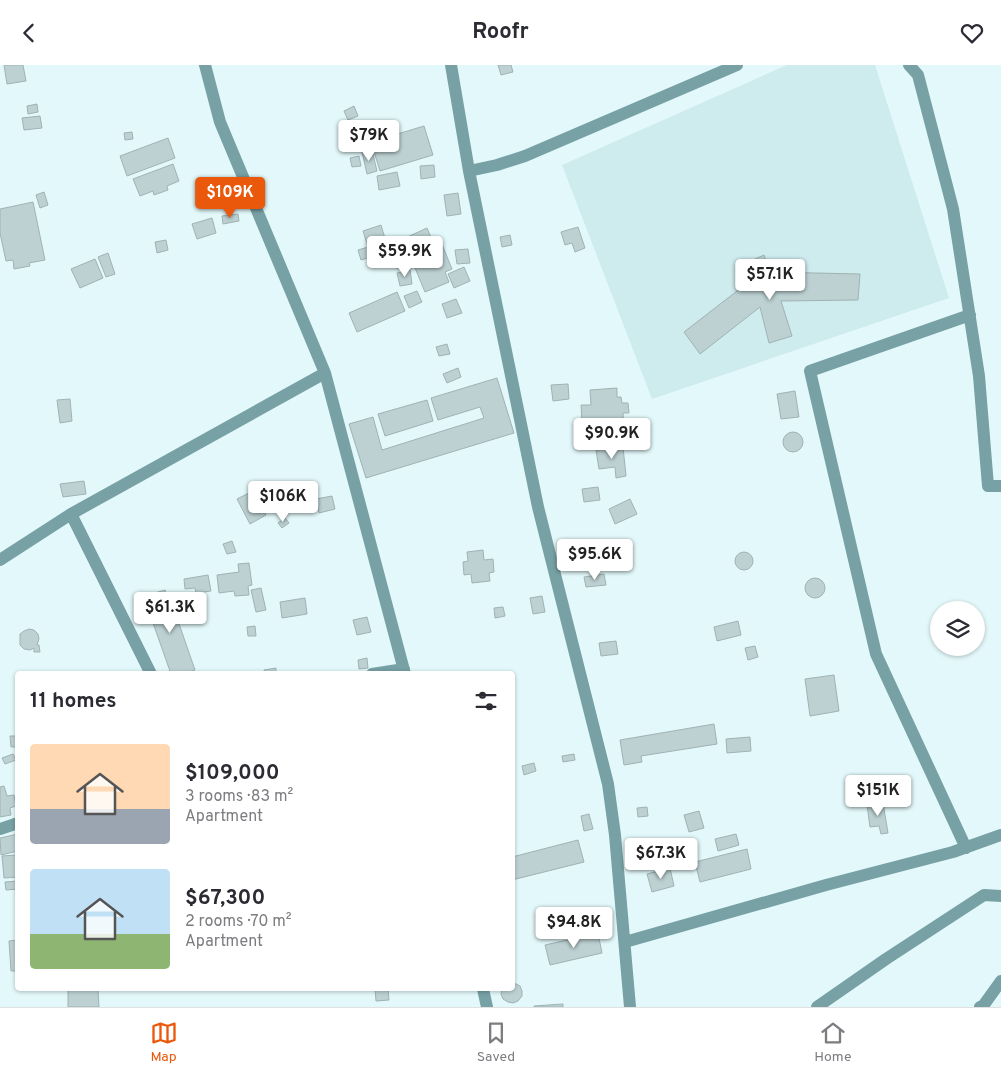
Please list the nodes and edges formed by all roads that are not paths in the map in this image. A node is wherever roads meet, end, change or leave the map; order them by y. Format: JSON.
{"nodes":[{"id":1,"x":205,"y":65,"type":"edge"},
{"id":2,"x":451,"y":65,"type":"edge"},
{"id":3,"x":738,"y":65,"type":"edge"},
{"id":4,"x":909,"y":65,"type":"edge"},
{"id":5,"x":469,"y":171,"type":"junction"},
{"id":6,"x":970,"y":315,"type":"junction"},
{"id":7,"x":325,"y":373,"type":"junction"},
{"id":8,"x":1001,"y":486,"type":"edge"},
{"id":9,"x":71,"y":514,"type":"junction"},
{"id":10,"x":0,"y":560,"type":"edge"},
{"id":11,"x":150,"y":671,"type":"edge"},
{"id":12,"x":404,"y":671,"type":"edge"},
{"id":13,"x":15,"y":824,"type":"edge"},
{"id":14,"x":0,"y":829,"type":"edge"},
{"id":15,"x":1001,"y":835,"type":"edge"},
{"id":16,"x":966,"y":848,"type":"junction"},
{"id":17,"x":1001,"y":896,"type":"edge"},
{"id":18,"x":625,"y":942,"type":"junction"},
{"id":19,"x":1001,"y":981,"type":"edge"},
{"id":20,"x":483,"y":991,"type":"edge"},
{"id":21,"x":487,"y":1007,"type":"edge"},
{"id":22,"x":630,"y":1007,"type":"edge"},
{"id":23,"x":817,"y":1007,"type":"edge"},
{"id":24,"x":980,"y":1007,"type":"edge"}],
"edges":[{"from":1,"to":7,"type":"street"},
{"from":2,"to":5,"type":"street"},
{"from":3,"to":5,"type":"street"},
{"from":4,"to":6,"type":"street"},
{"from":5,"to":18,"type":"street"},
{"from":6,"to":8,"type":"street"},
{"from":6,"to":16,"type":"street"},
{"from":7,"to":9,"type":"street"},
{"from":7,"to":12,"type":"street"},
{"from":9,"to":10,"type":"street"},
{"from":9,"to":11,"type":"street"},
{"from":13,"to":14,"type":"street"},
{"from":15,"to":16,"type":"street"},
{"from":16,"to":18,"type":"street"},
{"from":17,"to":23,"type":"street"},
{"from":18,"to":22,"type":"street"},
{"from":19,"to":24,"type":"street"},
{"from":20,"to":21,"type":"street"}]}
